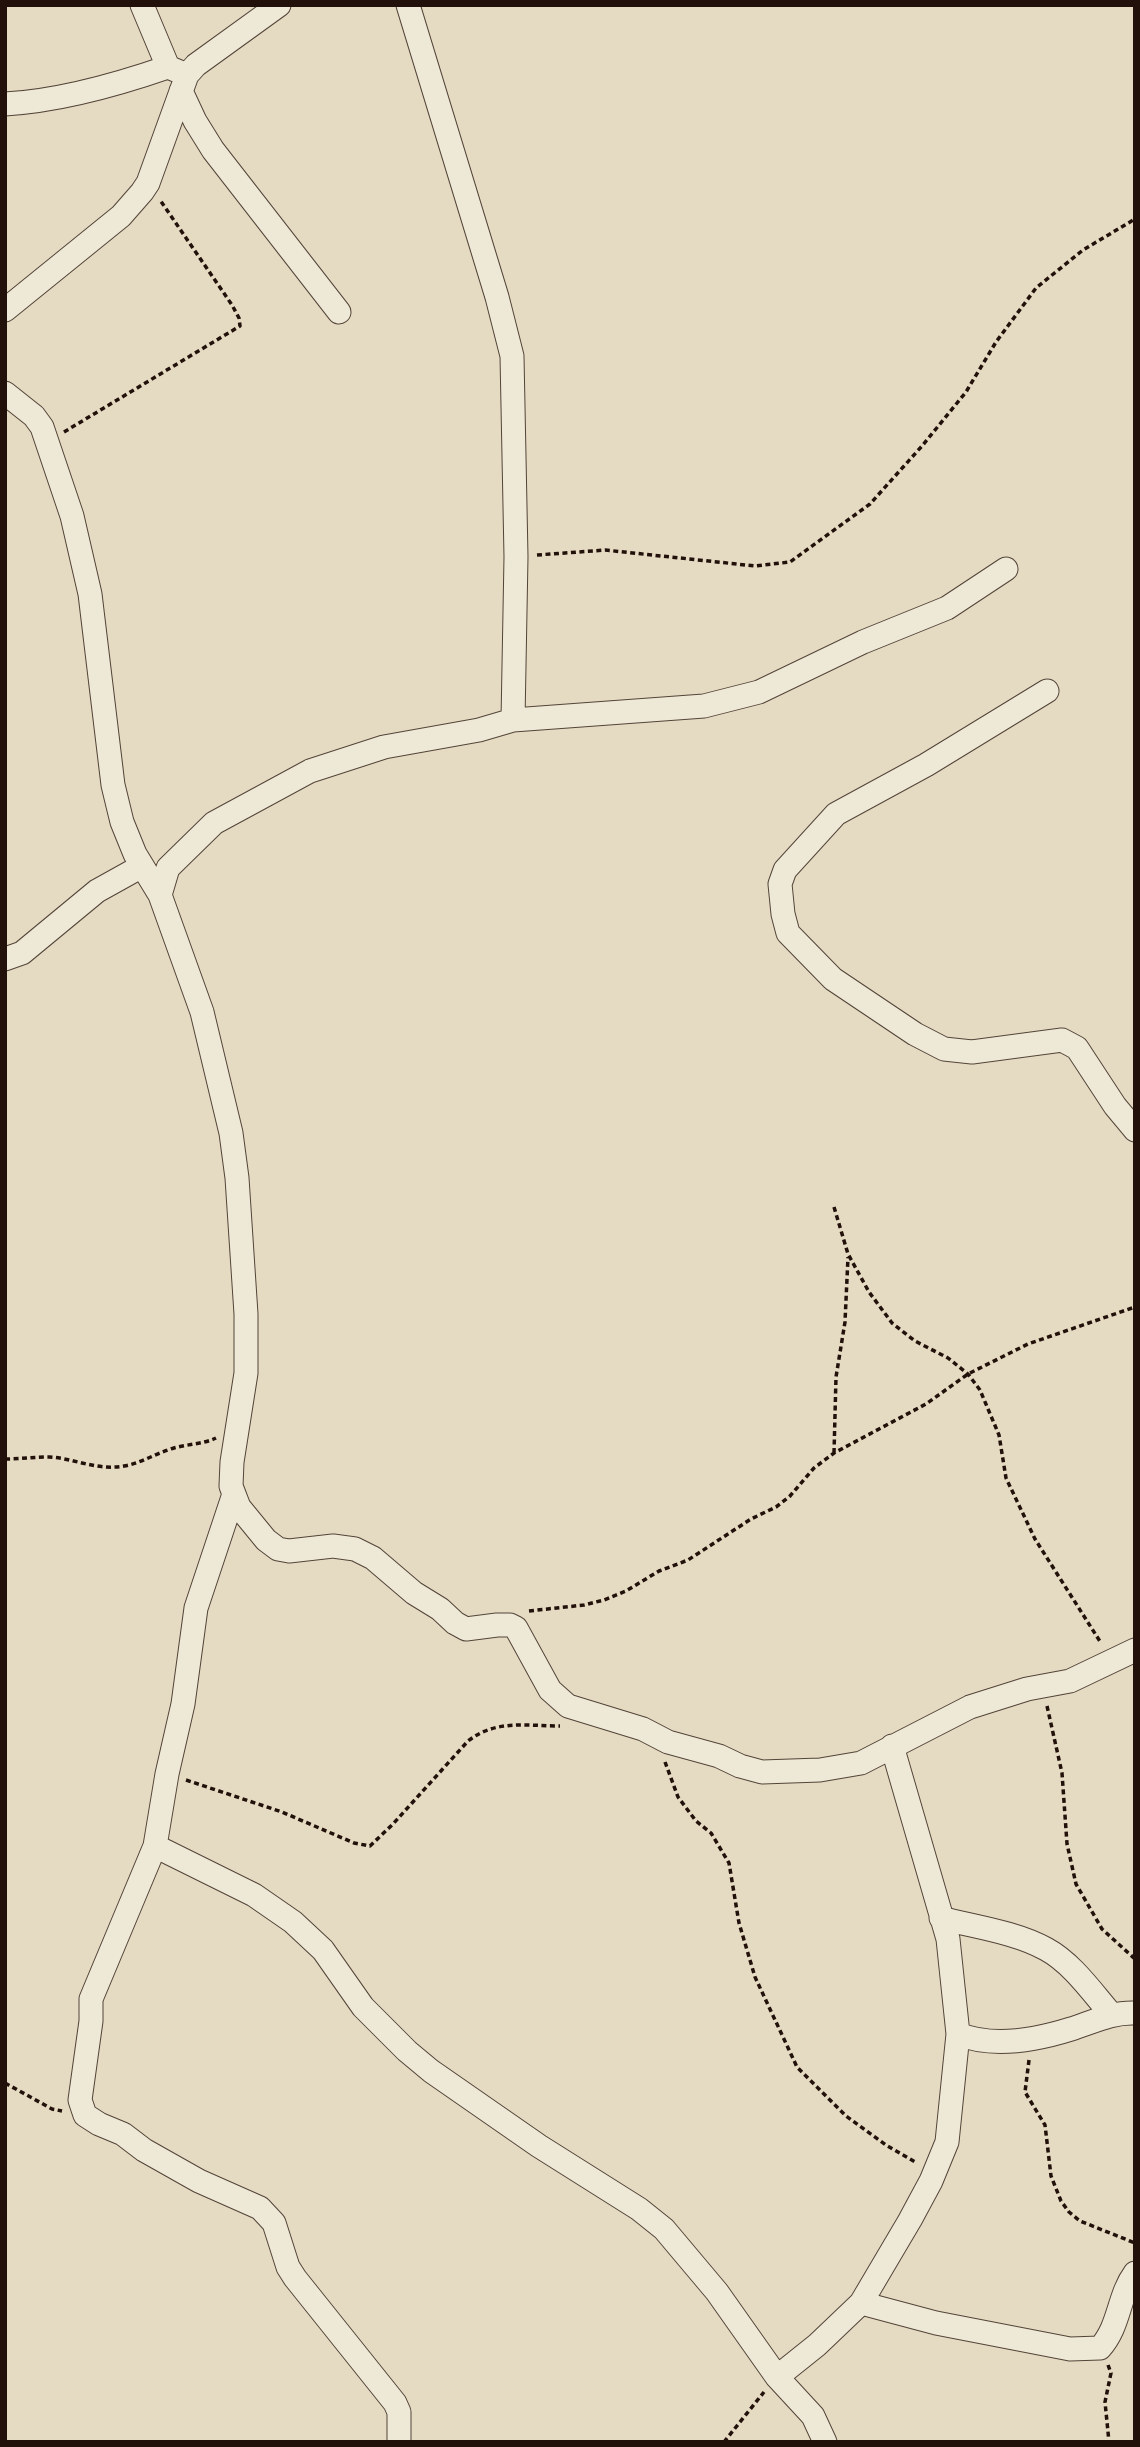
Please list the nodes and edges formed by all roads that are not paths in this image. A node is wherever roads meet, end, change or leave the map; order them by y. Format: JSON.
{"nodes":[{"id":1,"x":142,"y":5,"type":"edge"},
{"id":2,"x":279,"y":5,"type":"edge"},
{"id":3,"x":408,"y":5,"type":"edge"},
{"id":4,"x":179,"y":77,"type":"junction"},
{"id":5,"x":5,"y":104,"type":"edge"},
{"id":6,"x":5,"y":310,"type":"edge"},
{"id":7,"x":339,"y":312,"type":"dead end"},
{"id":8,"x":5,"y":393,"type":"edge"},
{"id":9,"x":1006,"y":569,"type":"dead end"},
{"id":10,"x":1047,"y":691,"type":"dead end"},
{"id":11,"x":513,"y":720,"type":"junction"},
{"id":12,"x":142,"y":866,"type":"junction"},
{"id":13,"x":160,"y":895,"type":"junction"},
{"id":14,"x":5,"y":959,"type":"edge"},
{"id":15,"x":1135,"y":1130,"type":"edge"},
{"id":16,"x":234,"y":1494,"type":"junction"},
{"id":17,"x":1135,"y":1650,"type":"edge"},
{"id":18,"x":892,"y":1746,"type":"junction"},
{"id":19,"x":155,"y":1846,"type":"junction"},
{"id":20,"x":941,"y":1918,"type":"junction"},
{"id":21,"x":1135,"y":2013,"type":"edge"},
{"id":22,"x":1111,"y":2014,"type":"junction"},
{"id":23,"x":958,"y":2034,"type":"junction"},
{"id":24,"x":1135,"y":2273,"type":"edge"},
{"id":25,"x":861,"y":2303,"type":"junction"},
{"id":26,"x":777,"y":2377,"type":"junction"},
{"id":27,"x":400,"y":2441,"type":"edge"},
{"id":28,"x":825,"y":2442,"type":"edge"}],
"edges":[{"from":1,"to":4,"type":"street"},
{"from":2,"to":4,"type":"street"},
{"from":3,"to":11,"type":"street"},
{"from":4,"to":5,"type":"street"},
{"from":4,"to":6,"type":"street"},
{"from":4,"to":7,"type":"street"},
{"from":8,"to":12,"type":"street"},
{"from":9,"to":11,"type":"street"},
{"from":10,"to":15,"type":"street"},
{"from":11,"to":13,"type":"street"},
{"from":12,"to":13,"type":"street"},
{"from":12,"to":14,"type":"street"},
{"from":13,"to":16,"type":"street"},
{"from":16,"to":18,"type":"street"},
{"from":16,"to":19,"type":"street"},
{"from":17,"to":18,"type":"street"},
{"from":18,"to":20,"type":"street"},
{"from":19,"to":26,"type":"street"},
{"from":19,"to":27,"type":"street"},
{"from":20,"to":22,"type":"street"},
{"from":20,"to":23,"type":"street"},
{"from":21,"to":22,"type":"street"},
{"from":22,"to":23,"type":"street"},
{"from":23,"to":25,"type":"street"},
{"from":24,"to":25,"type":"street"},
{"from":25,"to":26,"type":"street"},
{"from":26,"to":28,"type":"street"}]}
